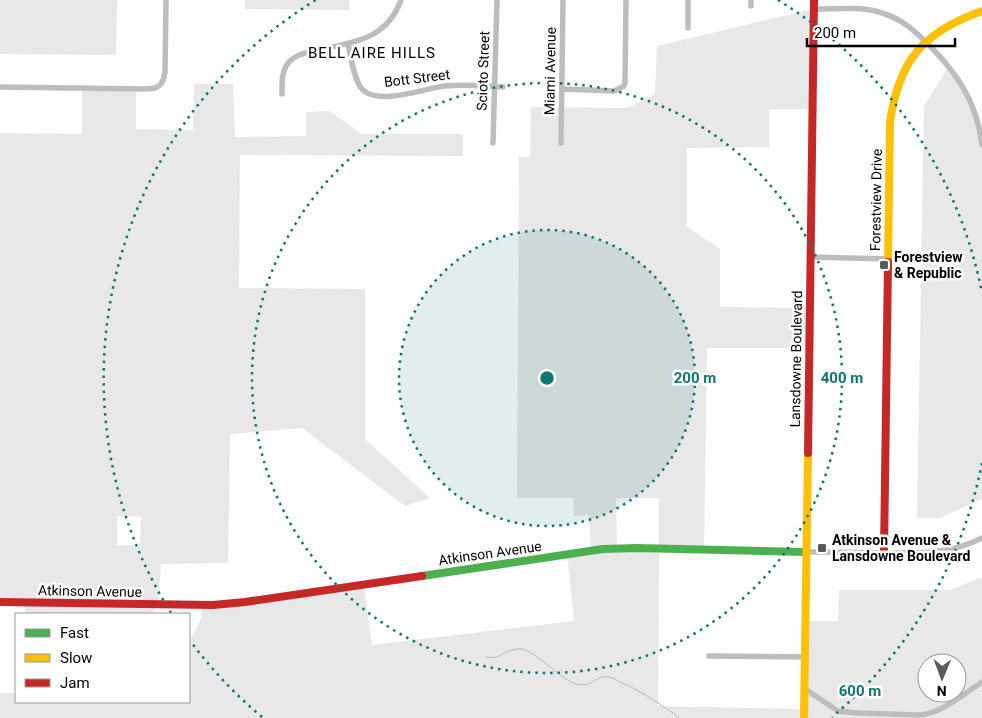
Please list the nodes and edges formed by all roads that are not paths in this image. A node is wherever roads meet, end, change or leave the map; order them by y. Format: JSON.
{"nodes":[{"id":1,"x":166,"y":0,"type":"edge"},
{"id":2,"x":401,"y":0,"type":"edge"},
{"id":3,"x":497,"y":0,"type":"edge"},
{"id":4,"x":563,"y":0,"type":"edge"},
{"id":5,"x":626,"y":0,"type":"edge"},
{"id":6,"x":688,"y":0,"type":"edge"},
{"id":7,"x":814,"y":0,"type":"edge"},
{"id":8,"x":814,"y":9,"type":"junction"},
{"id":9,"x":982,"y":11,"type":"edge"},
{"id":10,"x":688,"y":28,"type":"dead end"},
{"id":11,"x":926,"y":42,"type":"junction"},
{"id":12,"x":348,"y":44,"type":"junction"},
{"id":13,"x":0,"y":87,"type":"edge"},
{"id":14,"x":496,"y":87,"type":"junction"},
{"id":15,"x":503,"y":87,"type":"dead end"},
{"id":16,"x":562,"y":89,"type":"junction"},
{"id":17,"x":282,"y":94,"type":"dead end"},
{"id":18,"x":981,"y":129,"type":"edge"},
{"id":19,"x":493,"y":143,"type":"dead end"},
{"id":20,"x":561,"y":143,"type":"dead end"},
{"id":21,"x":982,"y":144,"type":"edge"},
{"id":22,"x":810,"y":257,"type":"junction"},
{"id":23,"x":888,"y":259,"type":"junction"},
{"id":24,"x":982,"y":538,"type":"edge"},
{"id":25,"x":806,"y":552,"type":"junction"},
{"id":26,"x":884,"y":553,"type":"junction"},
{"id":27,"x":0,"y":602,"type":"edge"},
{"id":28,"x":709,"y":656,"type":"dead end"},
{"id":29,"x":805,"y":657,"type":"junction"},
{"id":30,"x":982,"y":682,"type":"edge"},
{"id":31,"x":805,"y":689,"type":"junction"},
{"id":32,"x":804,"y":718,"type":"edge"}],
"edges":[{"from":1,"to":13,"type":"street"},
{"from":2,"to":12,"type":"street"},
{"from":3,"to":14,"type":"street","name":"Scioto Street"},
{"from":4,"to":16,"type":"street","name":"Miami Avenue"},
{"from":5,"to":16,"type":"street"},
{"from":6,"to":10,"type":"street"},
{"from":7,"to":8,"type":"street","name":"Lansdowne Boulevard"},
{"from":8,"to":11,"type":"street"},
{"from":8,"to":22,"type":"street","name":"Lansdowne Boulevard"},
{"from":9,"to":11,"type":"street","name":"Forestview Drive"},
{"from":11,"to":18,"type":"street"},
{"from":11,"to":23,"type":"street","name":"Forestview Drive"},
{"from":12,"to":14,"type":"street","name":"Bott Street"},
{"from":12,"to":17,"type":"street"},
{"from":14,"to":15,"type":"street","name":"Bott Street"},
{"from":14,"to":19,"type":"street","name":"Scioto Street"},
{"from":16,"to":20,"type":"street","name":"Miami Avenue"},
{"from":18,"to":21,"type":"street"},
{"from":22,"to":23,"type":"street"},
{"from":22,"to":25,"type":"street","name":"Lansdowne Boulevard"},
{"from":23,"to":26,"type":"street","name":"Forestview Drive"},
{"from":24,"to":26,"type":"street","name":"Atkinson Avenue"},
{"from":25,"to":26,"type":"street","name":"Atkinson Avenue"},
{"from":25,"to":27,"type":"street","name":"Atkinson Avenue"},
{"from":25,"to":29,"type":"street","name":"Lansdowne Boulevard"},
{"from":28,"to":29,"type":"street"},
{"from":29,"to":31,"type":"street","name":"Lansdowne Boulevard"},
{"from":30,"to":31,"type":"street"},
{"from":31,"to":32,"type":"street","name":"Lansdowne Boulevard"}]}
